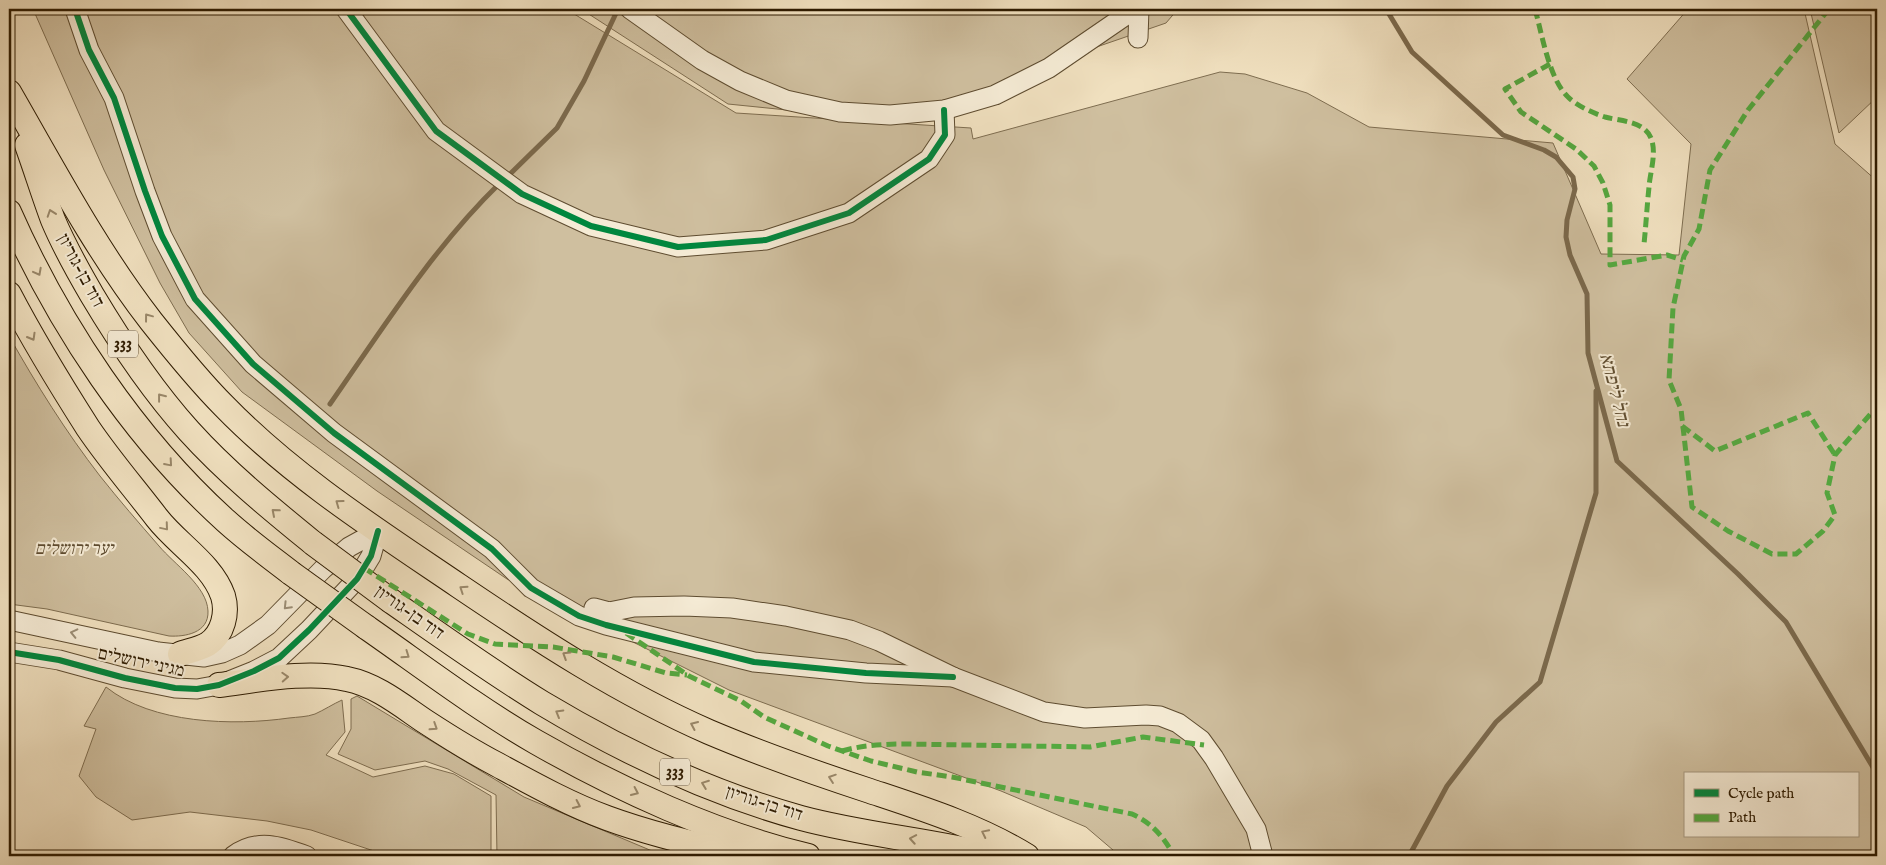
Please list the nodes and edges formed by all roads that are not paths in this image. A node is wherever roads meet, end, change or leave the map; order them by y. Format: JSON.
{"nodes":[{"id":1,"x":75,"y":9,"type":"edge"},
{"id":2,"x":346,"y":9,"type":"edge"},
{"id":3,"x":630,"y":9,"type":"edge"},
{"id":4,"x":1135,"y":9,"type":"edge"},
{"id":5,"x":1139,"y":9,"type":"edge"},
{"id":6,"x":1138,"y":38,"type":"dead end"},
{"id":7,"x":9,"y":93,"type":"edge"},
{"id":8,"x":944,"y":110,"type":"junction"},
{"id":9,"x":9,"y":212,"type":"edge"},
{"id":10,"x":9,"y":294,"type":"edge"},
{"id":11,"x":378,"y":531,"type":"junction"},
{"id":12,"x":594,"y":608,"type":"dead end"},
{"id":13,"x":9,"y":620,"type":"edge"},
{"id":14,"x":9,"y":652,"type":"edge"},
{"id":15,"x":180,"y":654,"type":"junction"},
{"id":16,"x":953,"y":678,"type":"junction"},
{"id":17,"x":219,"y":685,"type":"junction"},
{"id":18,"x":233,"y":856,"type":"edge"},
{"id":19,"x":307,"y":856,"type":"edge"},
{"id":20,"x":749,"y":856,"type":"edge"},
{"id":21,"x":808,"y":856,"type":"edge"},
{"id":22,"x":994,"y":856,"type":"edge"},
{"id":23,"x":1027,"y":856,"type":"edge"},
{"id":24,"x":1263,"y":856,"type":"edge"}],
"edges":[{"from":1,"to":16,"type":"street"},
{"from":2,"to":8,"type":"street"},
{"from":3,"to":8,"type":"street"},
{"from":4,"to":8,"type":"street"},
{"from":5,"to":6,"type":"street"},
{"from":11,"to":7,"type":"main road","one_way":true},
{"from":22,"to":7,"type":"main road","name":"דוד בן-גוריון","number":"333","one_way":true,"bridge":true},
{"from":9,"to":21,"type":"main road","name":"דוד בן-גוריון","number":"333","one_way":true,"bridge":true},
{"from":10,"to":15,"type":"main road","one_way":true},
{"from":11,"to":15,"type":"street","name":"מגיני ירושלים","one_way":true},
{"from":11,"to":17,"type":"street","name":"מגיני ירושלים"},
{"from":23,"to":11,"type":"main road","one_way":true},
{"from":12,"to":16,"type":"street"},
{"from":15,"to":13,"type":"street","name":"מגיני ירושלים","one_way":true},
{"from":14,"to":17,"type":"street","name":"מגיני ירושלים"},
{"from":16,"to":24,"type":"street"},
{"from":17,"to":20,"type":"main road","one_way":true},
{"from":18,"to":19,"type":"street"}]}
